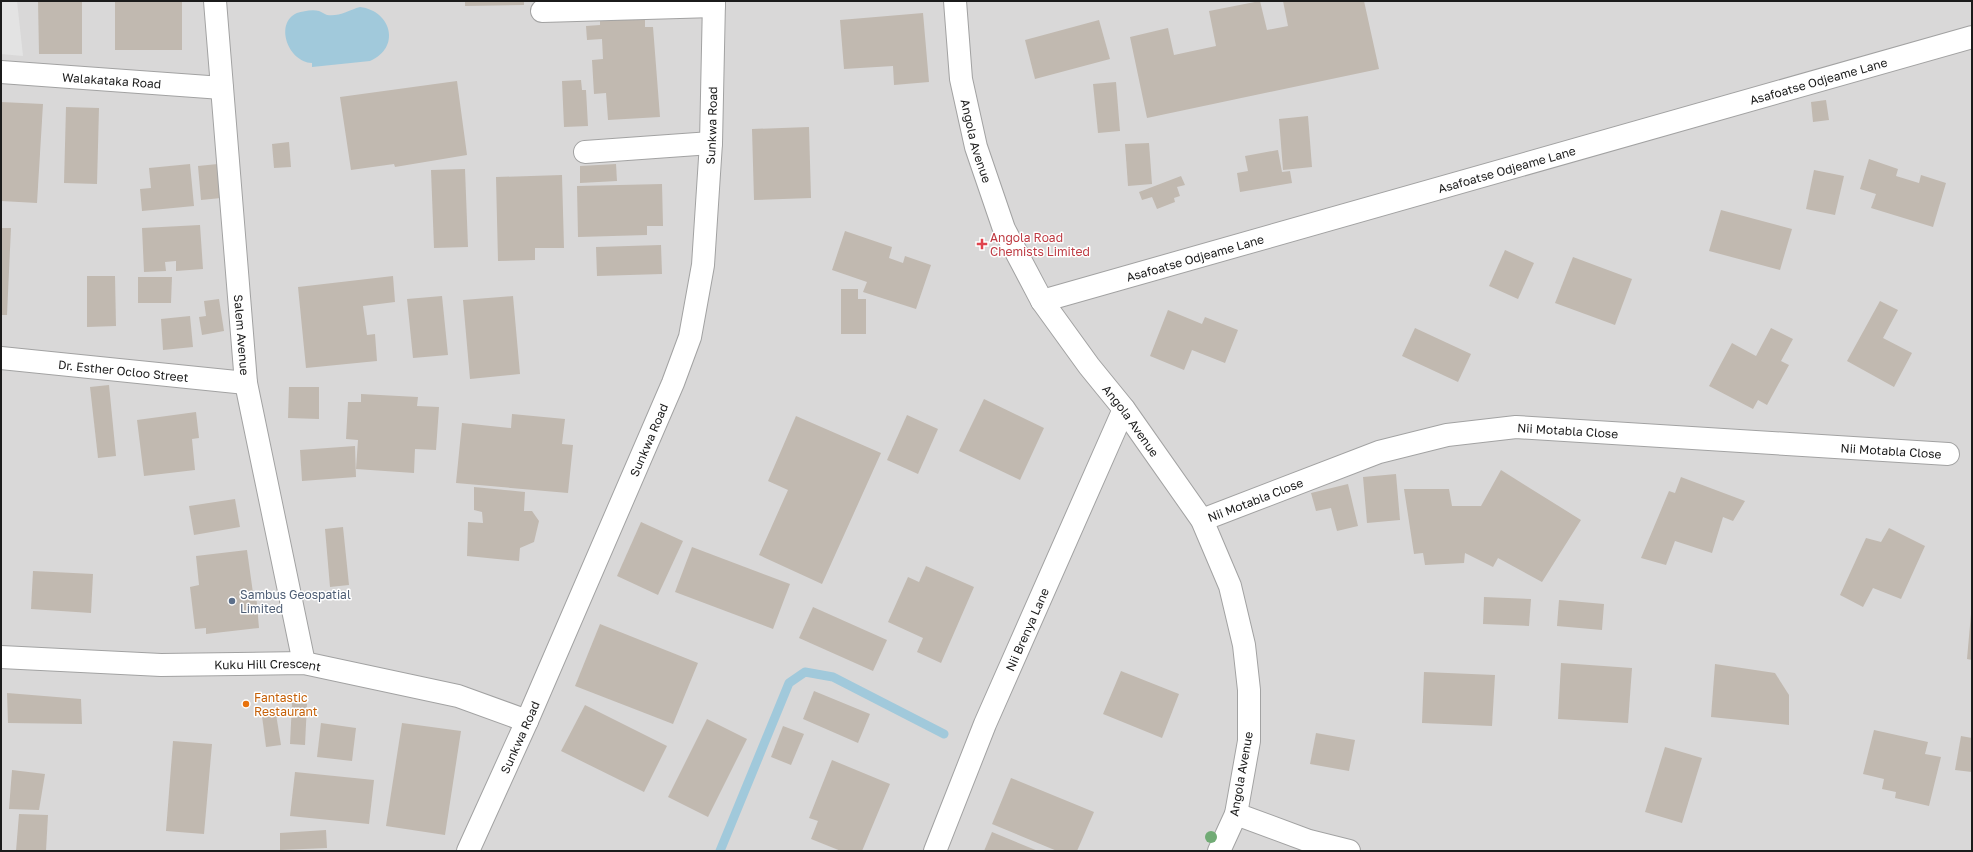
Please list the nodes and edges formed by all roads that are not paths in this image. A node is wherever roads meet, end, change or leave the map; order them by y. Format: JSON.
{"nodes":[{"id":1,"x":215,"y":1,"type":"edge"},
{"id":2,"x":955,"y":1,"type":"edge"},
{"id":3,"x":714,"y":4,"type":"edge"},
{"id":4,"x":542,"y":11,"type":"dead end"},
{"id":5,"x":1972,"y":37,"type":"edge"},
{"id":6,"x":1,"y":72,"type":"edge"},
{"id":7,"x":222,"y":88,"type":"junction"},
{"id":8,"x":711,"y":143,"type":"junction"},
{"id":9,"x":585,"y":152,"type":"dead end"},
{"id":10,"x":1042,"y":301,"type":"junction"},
{"id":11,"x":1,"y":358,"type":"edge"},
{"id":12,"x":246,"y":383,"type":"junction"},
{"id":13,"x":1124,"y":409,"type":"junction"},
{"id":14,"x":1948,"y":454,"type":"dead end"},
{"id":15,"x":1202,"y":520,"type":"junction"},
{"id":16,"x":1,"y":657,"type":"edge"},
{"id":17,"x":304,"y":664,"type":"junction"},
{"id":18,"x":527,"y":721,"type":"junction"},
{"id":19,"x":1236,"y":814,"type":"junction"},
{"id":20,"x":468,"y":851,"type":"edge"},
{"id":21,"x":935,"y":851,"type":"edge"},
{"id":22,"x":1219,"y":851,"type":"edge"},
{"id":23,"x":1349,"y":851,"type":"edge"}],
"edges":[{"from":1,"to":7,"type":"street","name":"Salem Avenue"},
{"from":2,"to":10,"type":"street","name":"Angola Avenue"},
{"from":3,"to":4,"type":"street"},
{"from":3,"to":8,"type":"street","name":"Sunkwa Road"},
{"from":5,"to":10,"type":"street","name":"Asafoatse Odjeame Lane"},
{"from":6,"to":7,"type":"street","name":"Walakataka Road"},
{"from":7,"to":12,"type":"street","name":"Salem Avenue"},
{"from":8,"to":9,"type":"street"},
{"from":8,"to":18,"type":"street","name":"Sunkwa Road"},
{"from":10,"to":13,"type":"street","name":"Angola Avenue"},
{"from":11,"to":12,"type":"street","name":"Dr. Esther Ocloo Street"},
{"from":12,"to":17,"type":"street","name":"Salem Avenue"},
{"from":13,"to":15,"type":"street","name":"Angola Avenue"},
{"from":13,"to":21,"type":"street","name":"Nii Brenya Lane"},
{"from":14,"to":15,"type":"street","name":"Nii Motabla Close"},
{"from":15,"to":19,"type":"street","name":"Angola Avenue"},
{"from":16,"to":17,"type":"street","name":"Kuku Hill Crescent"},
{"from":17,"to":18,"type":"street","name":"Kuku Hill Crescent"},
{"from":18,"to":20,"type":"street","name":"Sunkwa Road"},
{"from":19,"to":22,"type":"street","name":"Angola Avenue"},
{"from":19,"to":23,"type":"street"}]}
